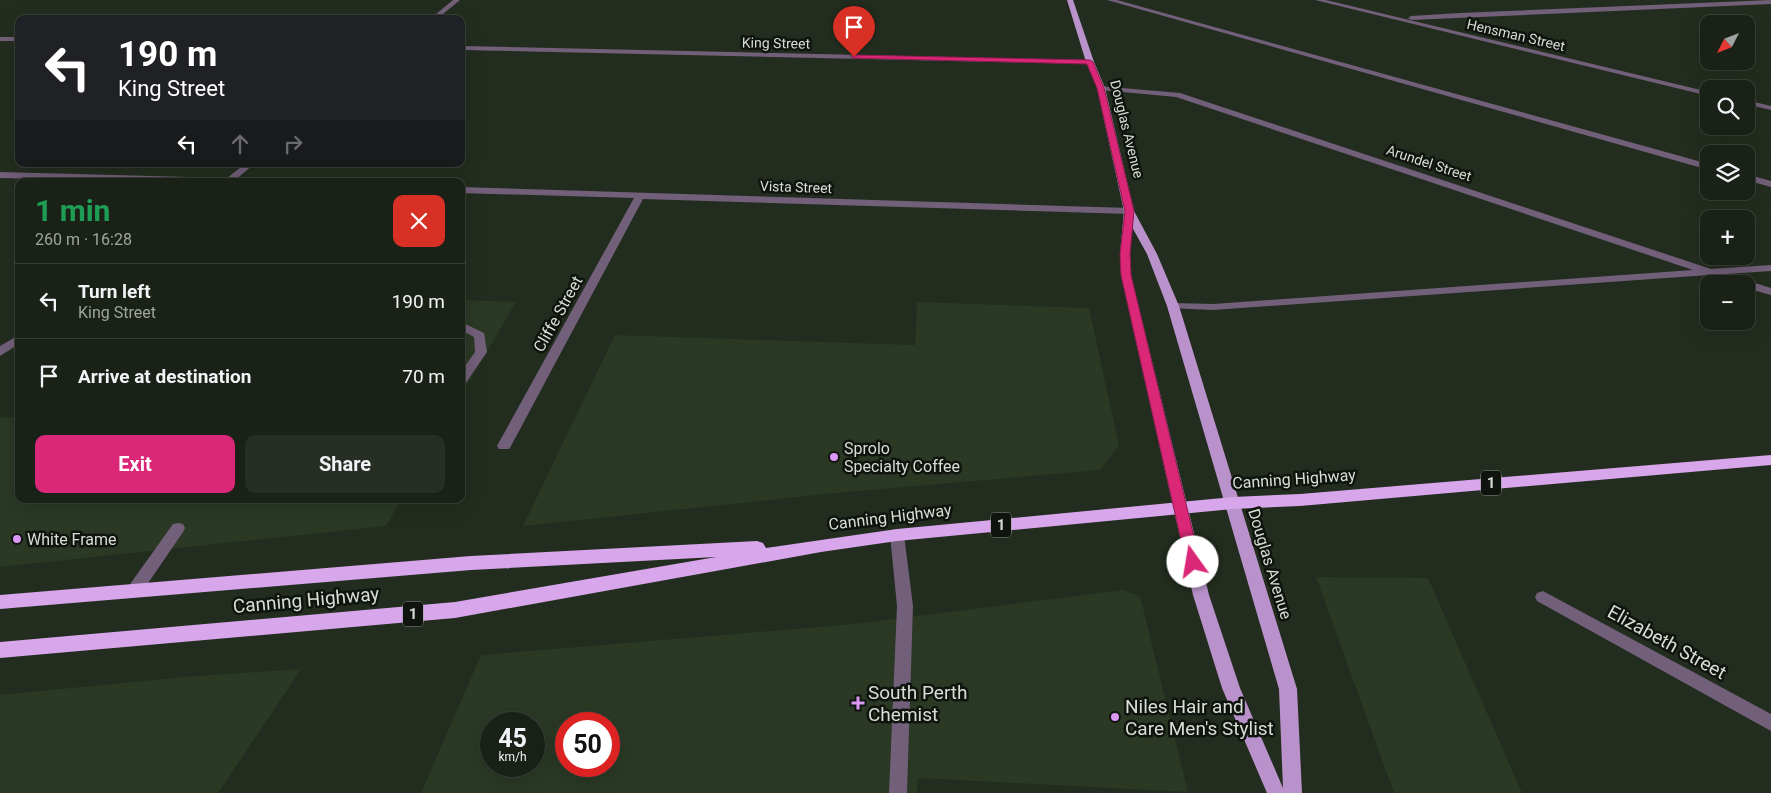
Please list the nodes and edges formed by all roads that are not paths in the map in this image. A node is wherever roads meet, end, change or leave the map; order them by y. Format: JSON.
{"nodes":[{"id":1,"x":457,"y":0,"type":"edge"},
{"id":2,"x":1070,"y":0,"type":"edge"},
{"id":3,"x":1110,"y":0,"type":"edge"},
{"id":4,"x":1318,"y":0,"type":"edge"},
{"id":5,"x":1771,"y":2,"type":"edge"},
{"id":6,"x":438,"y":15,"type":"edge"},
{"id":7,"x":1398,"y":19,"type":"junction"},
{"id":8,"x":0,"y":39,"type":"edge"},
{"id":9,"x":15,"y":40,"type":"edge"},
{"id":10,"x":465,"y":48,"type":"edge"},
{"id":11,"x":1090,"y":62,"type":"junction"},
{"id":12,"x":1101,"y":88,"type":"junction"},
{"id":13,"x":1700,"y":92,"type":"edge"},
{"id":14,"x":1755,"y":104,"type":"edge"},
{"id":15,"x":1771,"y":108,"type":"edge"},
{"id":16,"x":1700,"y":164,"type":"edge"},
{"id":17,"x":246,"y":167,"type":"edge"},
{"id":18,"x":0,"y":175,"type":"edge"},
{"id":19,"x":114,"y":178,"type":"edge"},
{"id":20,"x":231,"y":178,"type":"edge"},
{"id":21,"x":1755,"y":180,"type":"edge"},
{"id":22,"x":1771,"y":184,"type":"edge"},
{"id":23,"x":465,"y":190,"type":"edge"},
{"id":24,"x":640,"y":196,"type":"junction"},
{"id":25,"x":1129,"y":211,"type":"junction"},
{"id":26,"x":1771,"y":268,"type":"edge"},
{"id":27,"x":1711,"y":272,"type":"junction"},
{"id":28,"x":1720,"y":275,"type":"edge"},
{"id":29,"x":1755,"y":287,"type":"edge"},
{"id":30,"x":1771,"y":292,"type":"edge"},
{"id":31,"x":1174,"y":306,"type":"junction"},
{"id":32,"x":465,"y":327,"type":"edge"},
{"id":33,"x":15,"y":341,"type":"edge"},
{"id":34,"x":0,"y":352,"type":"edge"},
{"id":35,"x":465,"y":375,"type":"edge"},
{"id":36,"x":504,"y":446,"type":"dead end"},
{"id":37,"x":1771,"y":460,"type":"edge"},
{"id":38,"x":1233,"y":504,"type":"junction"},
{"id":39,"x":1181,"y":508,"type":"junction"},
{"id":40,"x":178,"y":528,"type":"dead end"},
{"id":41,"x":897,"y":535,"type":"junction"},
{"id":42,"x":821,"y":545,"type":"junction"},
{"id":43,"x":134,"y":590,"type":"junction"},
{"id":44,"x":1543,"y":597,"type":"dead end"},
{"id":45,"x":0,"y":602,"type":"edge"},
{"id":46,"x":0,"y":650,"type":"edge"},
{"id":47,"x":1771,"y":724,"type":"edge"},
{"id":48,"x":898,"y":793,"type":"edge"},
{"id":49,"x":1276,"y":793,"type":"edge"},
{"id":50,"x":1292,"y":793,"type":"edge"}],
"edges":[{"from":1,"to":6,"type":"street"},
{"from":2,"to":11,"type":"main road","name":"Douglas Avenue"},
{"from":3,"to":16,"type":"street"},
{"from":4,"to":7,"type":"street","name":"Hensman Street"},
{"from":5,"to":7,"type":"street"},
{"from":7,"to":13,"type":"street","name":"Hensman Street"},
{"from":8,"to":9,"type":"street"},
{"from":10,"to":11,"type":"street","name":"King Street"},
{"from":11,"to":12,"type":"main road","name":"Douglas Avenue"},
{"from":12,"to":25,"type":"main road","name":"Douglas Avenue"},
{"from":12,"to":27,"type":"street","name":"Arundel Street"},
{"from":14,"to":15,"type":"street"},
{"from":17,"to":20,"type":"street"},
{"from":18,"to":19,"type":"street"},
{"from":21,"to":22,"type":"street"},
{"from":23,"to":24,"type":"street","name":"Vista Street"},
{"from":24,"to":25,"type":"street","name":"Vista Street"},
{"from":24,"to":36,"type":"street","name":"Cliffe Street"},
{"from":25,"to":31,"type":"main road","name":"Douglas Avenue"},
{"from":25,"to":39,"type":"main road","name":"Douglas Avenue"},
{"from":26,"to":27,"type":"street"},
{"from":27,"to":28,"type":"street","name":"Arundel Street"},
{"from":27,"to":31,"type":"street"},
{"from":29,"to":30,"type":"street","name":"Arundel Street"},
{"from":31,"to":38,"type":"main road","name":"Douglas Avenue"},
{"from":32,"to":35,"type":"street"},
{"from":33,"to":34,"type":"street"},
{"from":37,"to":38,"type":"highway","name":"Canning Highway","number":"1"},
{"from":38,"to":39,"type":"highway","name":"Canning Highway","number":"1"},
{"from":38,"to":50,"type":"main road","name":"Douglas Avenue"},
{"from":39,"to":41,"type":"highway","name":"Canning Highway","number":"1"},
{"from":39,"to":49,"type":"main road","name":"Douglas Avenue"},
{"from":40,"to":43,"type":"street"},
{"from":41,"to":42,"type":"highway","name":"Canning Highway","number":"1"},
{"from":41,"to":48,"type":"street"},
{"from":42,"to":43,"type":"highway","name":"Canning Highway","number":"1"},
{"from":42,"to":46,"type":"highway","name":"Canning Highway","number":"1"},
{"from":43,"to":45,"type":"highway","name":"Canning Highway","number":"1"},
{"from":44,"to":47,"type":"street","name":"Elizabeth Street"}]}
